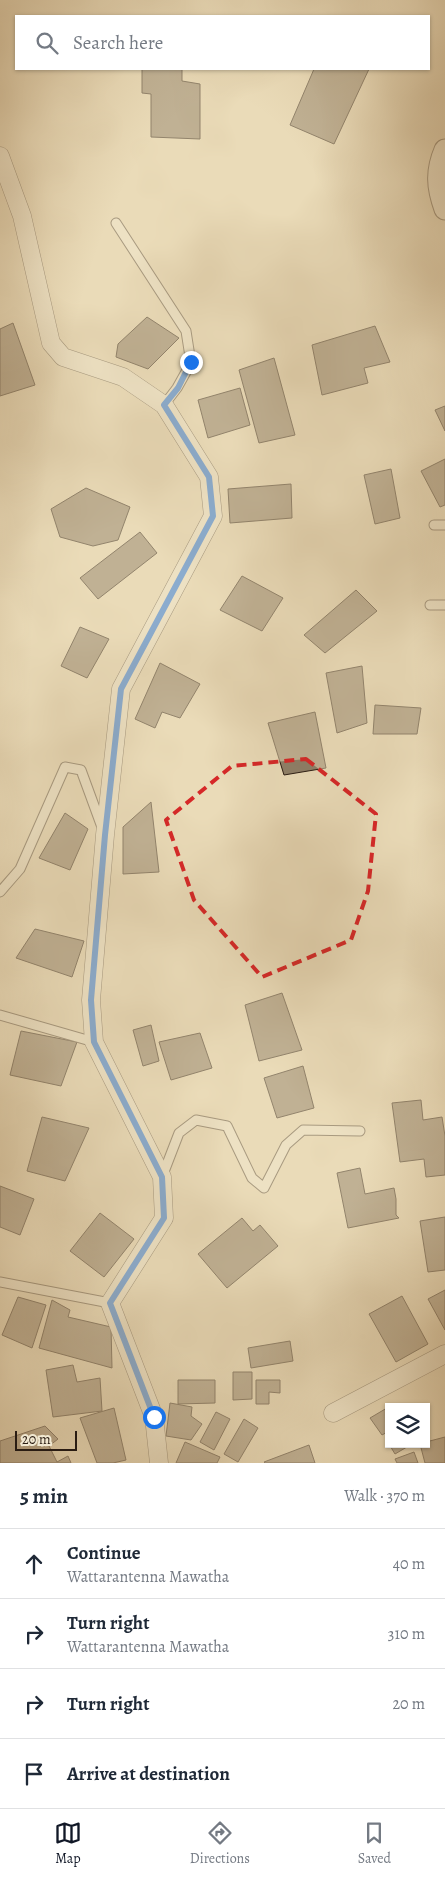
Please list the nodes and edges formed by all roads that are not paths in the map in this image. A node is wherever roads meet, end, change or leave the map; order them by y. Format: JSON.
{"nodes":[{"id":1,"x":445,"y":150,"type":"edge"},
{"id":2,"x":0,"y":156,"type":"edge"},
{"id":3,"x":445,"y":209,"type":"edge"},
{"id":4,"x":116,"y":223,"type":"dead end"},
{"id":5,"x":164,"y":405,"type":"junction"},
{"id":6,"x":434,"y":525,"type":"dead end"},
{"id":7,"x":445,"y":525,"type":"edge"},
{"id":8,"x":430,"y":605,"type":"dead end"},
{"id":9,"x":445,"y":605,"type":"edge"},
{"id":10,"x":105,"y":835,"type":"junction"},
{"id":11,"x":0,"y":892,"type":"edge"},
{"id":12,"x":0,"y":1015,"type":"edge"},
{"id":13,"x":94,"y":1042,"type":"junction"},
{"id":14,"x":360,"y":1131,"type":"dead end"},
{"id":15,"x":162,"y":1177,"type":"junction"},
{"id":16,"x":0,"y":1282,"type":"edge"},
{"id":17,"x":110,"y":1303,"type":"junction"},
{"id":18,"x":445,"y":1354,"type":"edge"},
{"id":19,"x":333,"y":1413,"type":"dead end"},
{"id":20,"x":159,"y":1463,"type":"edge"}],
"edges":[{"from":1,"to":3,"type":"street"},
{"from":2,"to":5,"type":"street"},
{"from":4,"to":5,"type":"lane"},
{"from":5,"to":10,"type":"street"},
{"from":6,"to":7,"type":"lane"},
{"from":8,"to":9,"type":"lane"},
{"from":10,"to":11,"type":"lane"},
{"from":10,"to":13,"type":"street"},
{"from":12,"to":13,"type":"lane"},
{"from":13,"to":15,"type":"street"},
{"from":14,"to":15,"type":"lane"},
{"from":15,"to":17,"type":"street"},
{"from":16,"to":17,"type":"lane"},
{"from":17,"to":20,"type":"street"},
{"from":18,"to":19,"type":"street"}]}
